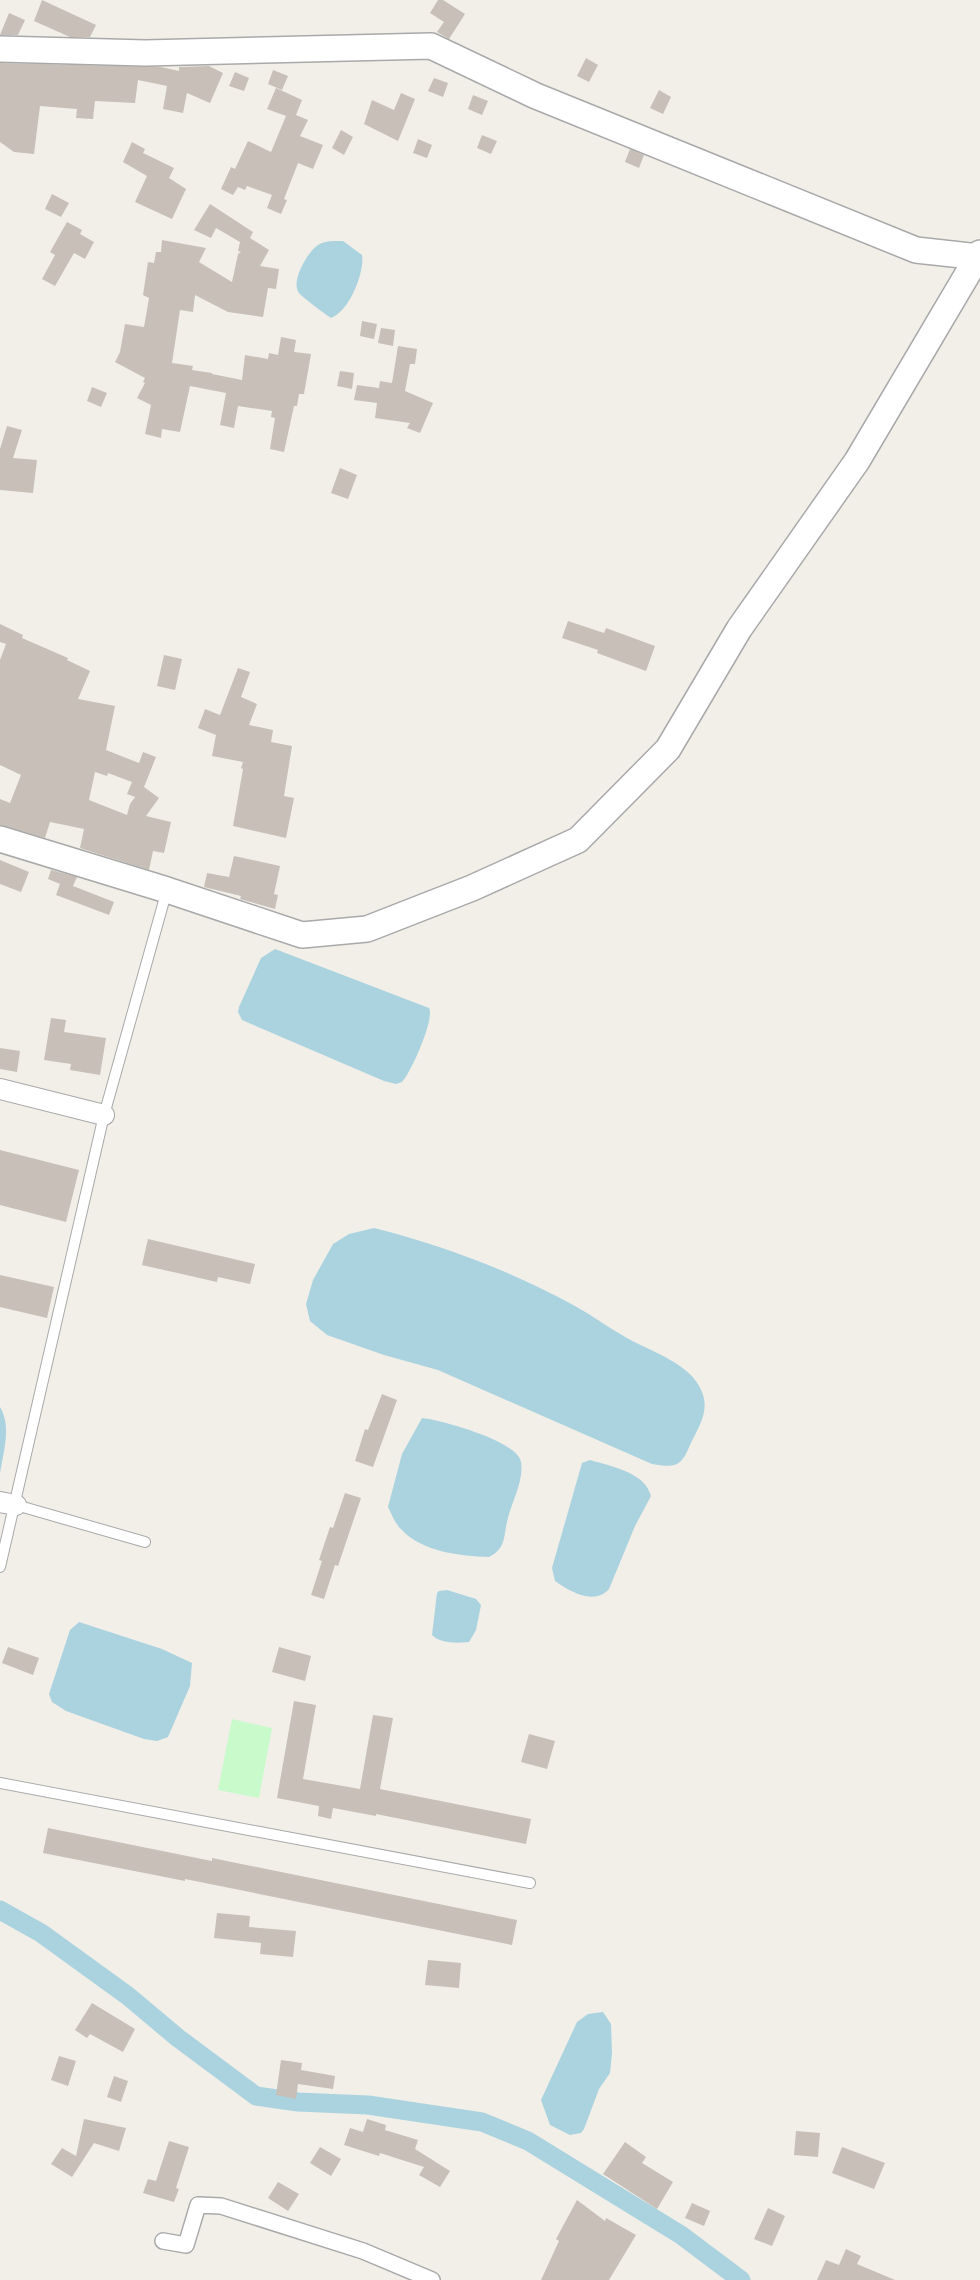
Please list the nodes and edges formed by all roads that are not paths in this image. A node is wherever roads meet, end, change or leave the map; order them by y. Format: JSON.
{"nodes":[{"id":1,"x":0,"y":49,"type":"edge"},
{"id":2,"x":979,"y":256,"type":"edge"},
{"id":3,"x":0,"y":839,"type":"edge"},
{"id":4,"x":167,"y":890,"type":"junction"},
{"id":5,"x":0,"y":1090,"type":"edge"},
{"id":6,"x":104,"y":1115,"type":"junction"},
{"id":7,"x":8,"y":1503,"type":"edge"},
{"id":8,"x":145,"y":1542,"type":"dead end"},
{"id":9,"x":0,"y":1567,"type":"edge"},
{"id":10,"x":0,"y":1783,"type":"edge"},
{"id":11,"x":530,"y":1883,"type":"dead end"},
{"id":12,"x":163,"y":2240,"type":"dead end"},
{"id":13,"x":432,"y":2280,"type":"edge"}],
"edges":[{"from":1,"to":2,"type":"street"},
{"from":2,"to":4,"type":"street"},
{"from":3,"to":4,"type":"street"},
{"from":4,"to":6,"type":"lane"},
{"from":5,"to":6,"type":"street"},
{"from":6,"to":7,"type":"lane"},
{"from":7,"to":8,"type":"lane"},
{"from":7,"to":9,"type":"lane"},
{"from":10,"to":11,"type":"lane"},
{"from":12,"to":13,"type":"street"}]}
